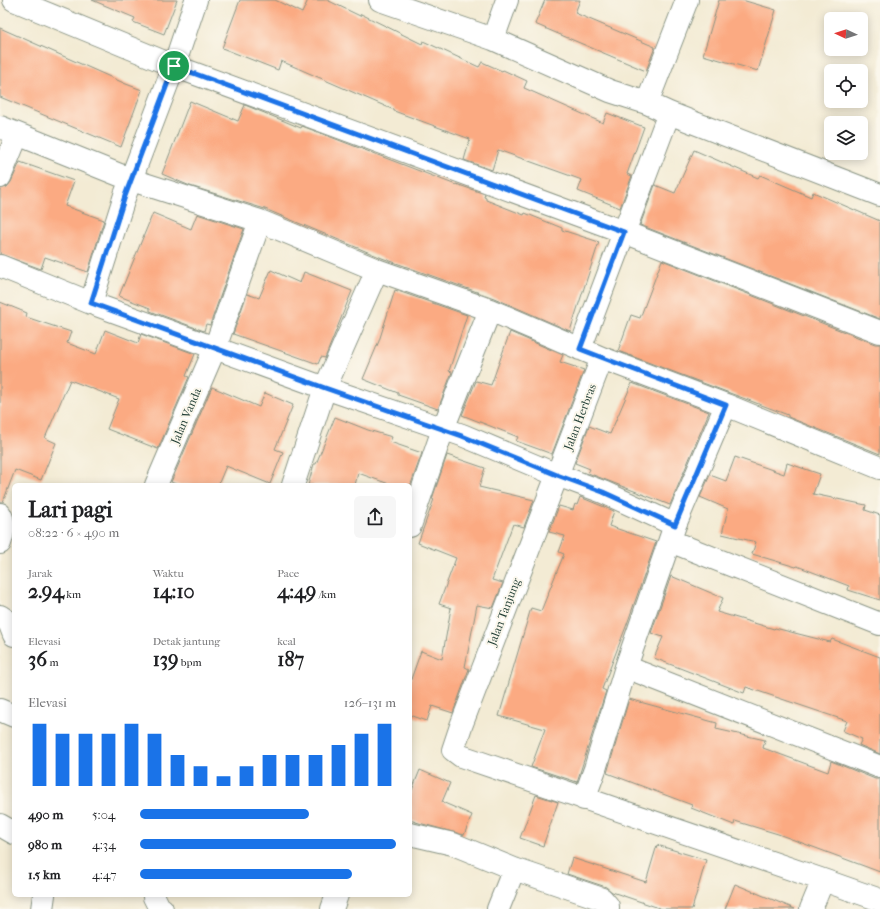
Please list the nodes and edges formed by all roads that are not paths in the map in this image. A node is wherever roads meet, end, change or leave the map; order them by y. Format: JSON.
{"nodes":[{"id":1,"x":14,"y":0,"type":"edge"},
{"id":2,"x":196,"y":0,"type":"edge"},
{"id":3,"x":380,"y":0,"type":"edge"},
{"id":4,"x":507,"y":0,"type":"edge"},
{"id":5,"x":687,"y":0,"type":"edge"},
{"id":6,"x":493,"y":39,"type":"junction"},
{"id":7,"x":174,"y":66,"type":"junction"},
{"id":8,"x":647,"y":103,"type":"junction"},
{"id":9,"x":668,"y":112,"type":"junction"},
{"id":10,"x":7,"y":135,"type":"edge"},
{"id":11,"x":0,"y":177,"type":"edge"},
{"id":12,"x":132,"y":180,"type":"junction"},
{"id":13,"x":880,"y":195,"type":"edge"},
{"id":14,"x":260,"y":221,"type":"junction"},
{"id":15,"x":624,"y":232,"type":"junction"},
{"id":16,"x":0,"y":266,"type":"edge"},
{"id":17,"x":377,"y":270,"type":"junction"},
{"id":18,"x":91,"y":303,"type":"junction"},
{"id":19,"x":490,"y":310,"type":"junction"},
{"id":20,"x":880,"y":332,"type":"edge"},
{"id":21,"x":215,"y":348,"type":"junction"},
{"id":22,"x":580,"y":349,"type":"junction"},
{"id":23,"x":602,"y":358,"type":"junction"},
{"id":24,"x":325,"y":388,"type":"junction"},
{"id":25,"x":726,"y":405,"type":"junction"},
{"id":26,"x":443,"y":429,"type":"junction"},
{"id":27,"x":880,"y":468,"type":"edge"},
{"id":28,"x":557,"y":475,"type":"junction"},
{"id":29,"x":157,"y":483,"type":"edge"},
{"id":30,"x":294,"y":483,"type":"edge"},
{"id":31,"x":0,"y":514,"type":"edge"},
{"id":32,"x":412,"y":520,"type":"edge"},
{"id":33,"x":672,"y":533,"type":"junction"},
{"id":34,"x":0,"y":543,"type":"edge"},
{"id":35,"x":880,"y":624,"type":"edge"},
{"id":36,"x":626,"y":667,"type":"junction"},
{"id":37,"x":0,"y":710,"type":"edge"},
{"id":38,"x":12,"y":715,"type":"edge"},
{"id":39,"x":880,"y":767,"type":"edge"},
{"id":40,"x":584,"y":799,"type":"junction"},
{"id":41,"x":0,"y":825,"type":"edge"},
{"id":42,"x":12,"y":832,"type":"edge"},
{"id":43,"x":412,"y":834,"type":"edge"},
{"id":44,"x":514,"y":869,"type":"junction"},
{"id":45,"x":824,"y":880,"type":"junction"},
{"id":46,"x":44,"y":897,"type":"edge"},
{"id":47,"x":154,"y":897,"type":"edge"},
{"id":48,"x":336,"y":897,"type":"edge"},
{"id":49,"x":880,"y":900,"type":"edge"},
{"id":50,"x":42,"y":909,"type":"edge"},
{"id":51,"x":162,"y":909,"type":"edge"},
{"id":52,"x":332,"y":909,"type":"edge"},
{"id":53,"x":498,"y":909,"type":"edge"},
{"id":54,"x":608,"y":909,"type":"edge"},
{"id":55,"x":811,"y":909,"type":"edge"}],
"edges":[{"from":1,"to":7,"type":"street"},
{"from":2,"to":7,"type":"street"},
{"from":3,"to":6,"type":"street"},
{"from":4,"to":6,"type":"street"},
{"from":5,"to":8,"type":"street"},
{"from":6,"to":8,"type":"street"},
{"from":7,"to":12,"type":"street"},
{"from":7,"to":15,"type":"street"},
{"from":8,"to":9,"type":"street"},
{"from":9,"to":13,"type":"street"},
{"from":9,"to":15,"type":"street"},
{"from":10,"to":11,"type":"street"},
{"from":10,"to":12,"type":"street"},
{"from":12,"to":14,"type":"street"},
{"from":12,"to":18,"type":"street"},
{"from":14,"to":17,"type":"street"},
{"from":14,"to":21,"type":"street","name":"Jalan Vanda"},
{"from":15,"to":20,"type":"street"},
{"from":15,"to":22,"type":"street"},
{"from":16,"to":18,"type":"street"},
{"from":17,"to":19,"type":"street"},
{"from":17,"to":24,"type":"street"},
{"from":18,"to":21,"type":"street"},
{"from":19,"to":22,"type":"street"},
{"from":19,"to":26,"type":"street"},
{"from":21,"to":24,"type":"street"},
{"from":21,"to":29,"type":"street","name":"Jalan Vanda"},
{"from":22,"to":23,"type":"street"},
{"from":23,"to":25,"type":"street"},
{"from":23,"to":28,"type":"street","name":"Jalan Herbras"},
{"from":24,"to":26,"type":"street"},
{"from":24,"to":30,"type":"street"},
{"from":25,"to":27,"type":"street"},
{"from":25,"to":33,"type":"street"},
{"from":26,"to":28,"type":"street"},
{"from":26,"to":32,"type":"street"},
{"from":28,"to":33,"type":"street"},
{"from":28,"to":40,"type":"street","name":"Jalan Tanjung"},
{"from":31,"to":34,"type":"street"},
{"from":33,"to":35,"type":"street"},
{"from":33,"to":36,"type":"street"},
{"from":36,"to":39,"type":"street"},
{"from":36,"to":40,"type":"street"},
{"from":37,"to":38,"type":"street"},
{"from":40,"to":45,"type":"street"},
{"from":41,"to":42,"type":"street"},
{"from":43,"to":44,"type":"street"},
{"from":44,"to":53,"type":"street"},
{"from":44,"to":54,"type":"street"},
{"from":45,"to":49,"type":"street"},
{"from":45,"to":55,"type":"street"},
{"from":46,"to":50,"type":"street"},
{"from":47,"to":51,"type":"street"},
{"from":48,"to":52,"type":"street"}]}
